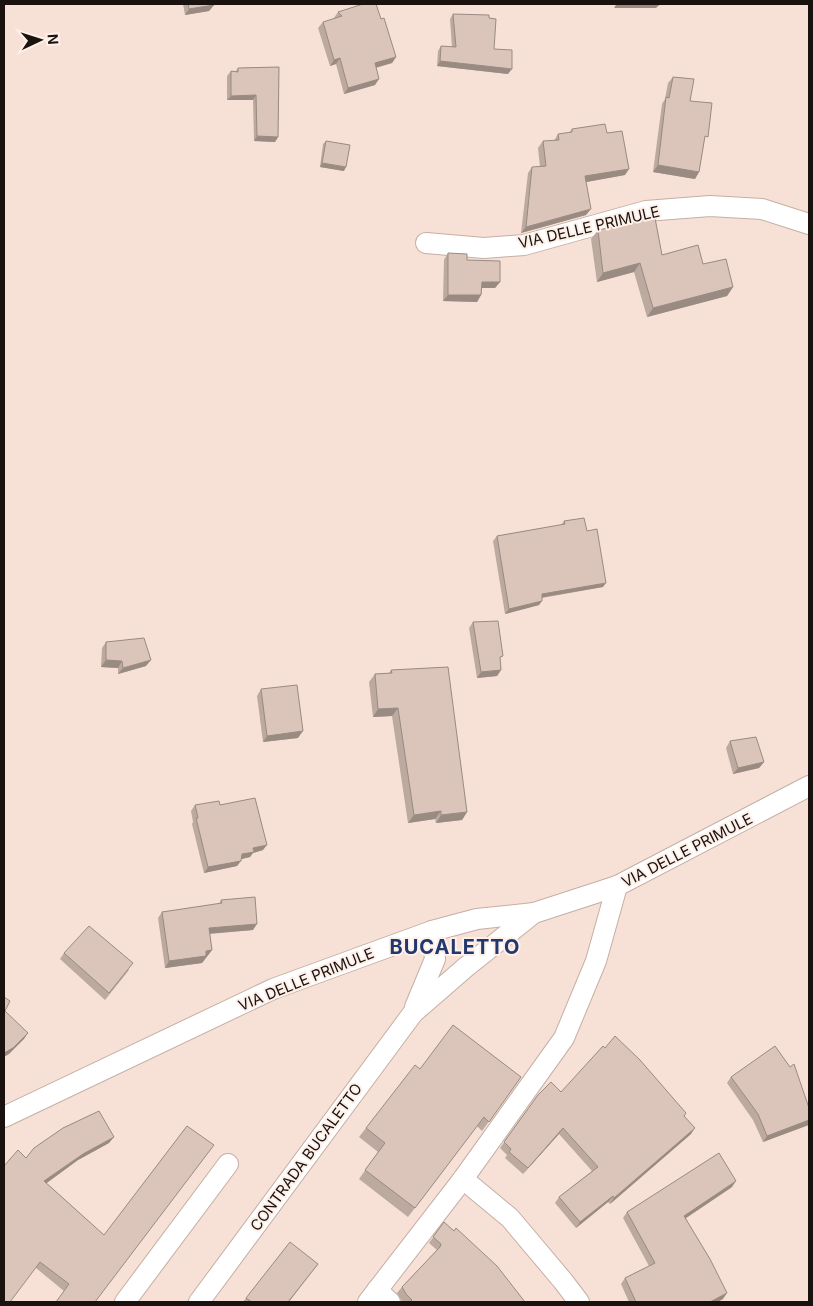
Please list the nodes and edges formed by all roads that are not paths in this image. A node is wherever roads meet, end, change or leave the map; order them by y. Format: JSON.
{"nodes":[{"id":1,"x":809,"y":224,"type":"edge"},
{"id":2,"x":426,"y":243,"type":"dead end"},
{"id":3,"x":809,"y":786,"type":"edge"},
{"id":4,"x":617,"y":886,"type":"junction"},
{"id":5,"x":534,"y":913,"type":"junction"},
{"id":6,"x":432,"y":931,"type":"junction"},
{"id":7,"x":413,"y":1013,"type":"junction"},
{"id":8,"x":4,"y":1117,"type":"edge"},
{"id":9,"x":228,"y":1164,"type":"dead end"},
{"id":10,"x":463,"y":1179,"type":"junction"},
{"id":11,"x":378,"y":1298,"type":"edge"},
{"id":12,"x":125,"y":1302,"type":"edge"},
{"id":13,"x":199,"y":1302,"type":"edge"},
{"id":14,"x":579,"y":1302,"type":"edge"}],
"edges":[{"from":1,"to":2,"type":"street","name":"VIA DELLE PRIMULE"},
{"from":3,"to":4,"type":"street","name":"VIA DELLE PRIMULE"},
{"from":4,"to":5,"type":"street","name":"VIA DELLE PRIMULE"},
{"from":4,"to":10,"type":"street"},
{"from":5,"to":6,"type":"street","name":"VIA DELLE PRIMULE"},
{"from":5,"to":7,"type":"street"},
{"from":6,"to":7,"type":"street"},
{"from":6,"to":8,"type":"street","name":"VIA DELLE PRIMULE"},
{"from":7,"to":13,"type":"street","name":"CONTRADA BUCALETTO"},
{"from":9,"to":12,"type":"street"},
{"from":10,"to":11,"type":"street"},
{"from":10,"to":14,"type":"street"}]}
